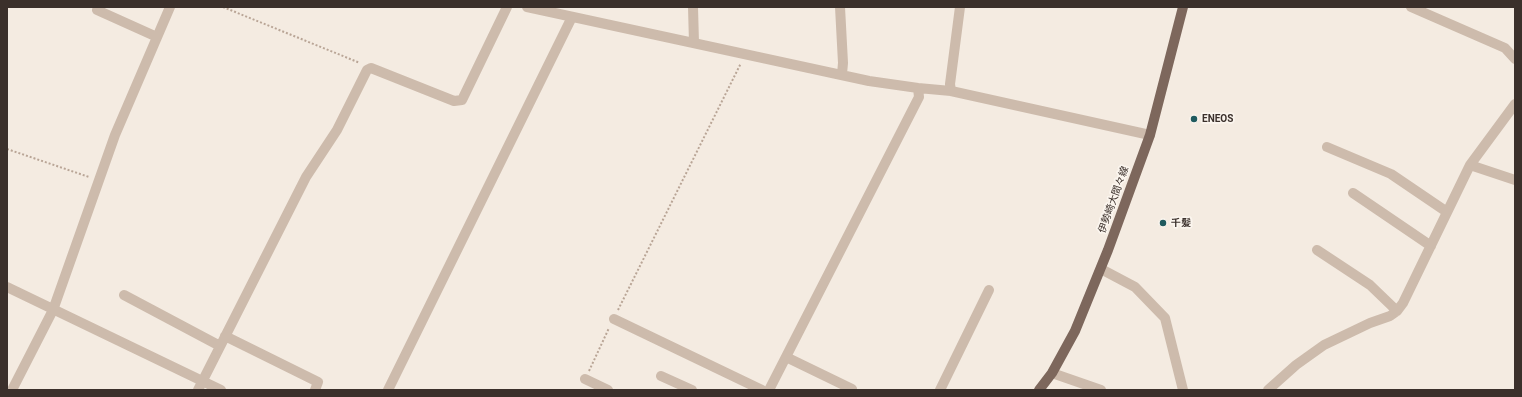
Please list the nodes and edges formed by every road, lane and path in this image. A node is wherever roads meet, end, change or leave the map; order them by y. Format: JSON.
{"nodes":[{"id":1,"x":170,"y":7,"type":"edge"},
{"id":2,"x":223,"y":7,"type":"edge"},
{"id":3,"x":507,"y":7,"type":"edge"},
{"id":4,"x":527,"y":7,"type":"edge"},
{"id":5,"x":693,"y":7,"type":"edge"},
{"id":6,"x":840,"y":7,"type":"edge"},
{"id":7,"x":960,"y":7,"type":"edge"},
{"id":8,"x":1183,"y":7,"type":"edge"},
{"id":9,"x":1411,"y":7,"type":"edge"},
{"id":10,"x":544,"y":9,"type":"edge"},
{"id":11,"x":97,"y":10,"type":"dead end"},
{"id":12,"x":572,"y":17,"type":"junction"},
{"id":13,"x":157,"y":37,"type":"junction"},
{"id":14,"x":694,"y":42,"type":"junction"},
{"id":15,"x":746,"y":53,"type":"junction"},
{"id":16,"x":1515,"y":59,"type":"edge"},
{"id":17,"x":371,"y":68,"type":"junction"},
{"id":18,"x":842,"y":74,"type":"junction"},
{"id":19,"x":918,"y":88,"type":"junction"},
{"id":20,"x":951,"y":91,"type":"junction"},
{"id":21,"x":1515,"y":104,"type":"edge"},
{"id":22,"x":1150,"y":134,"type":"junction"},
{"id":23,"x":1327,"y":147,"type":"dead end"},
{"id":24,"x":7,"y":149,"type":"edge"},
{"id":25,"x":1470,"y":165,"type":"junction"},
{"id":26,"x":99,"y":180,"type":"junction"},
{"id":27,"x":1515,"y":180,"type":"edge"},
{"id":28,"x":1353,"y":193,"type":"dead end"},
{"id":29,"x":1447,"y":212,"type":"junction"},
{"id":30,"x":1431,"y":246,"type":"junction"},
{"id":31,"x":1317,"y":250,"type":"dead end"},
{"id":32,"x":1100,"y":269,"type":"junction"},
{"id":33,"x":7,"y":287,"type":"edge"},
{"id":34,"x":989,"y":290,"type":"dead end"},
{"id":35,"x":124,"y":295,"type":"dead end"},
{"id":36,"x":53,"y":310,"type":"junction"},
{"id":37,"x":1397,"y":311,"type":"junction"},
{"id":38,"x":614,"y":319,"type":"junction"},
{"id":39,"x":225,"y":336,"type":"junction"},
{"id":40,"x":220,"y":346,"type":"junction"},
{"id":41,"x":786,"y":357,"type":"junction"},
{"id":42,"x":1052,"y":373,"type":"junction"},
{"id":43,"x":661,"y":376,"type":"dead end"},
{"id":44,"x":585,"y":379,"type":"joint"},
{"id":45,"x":200,"y":385,"type":"edge"},
{"id":46,"x":770,"y":389,"type":"edge"},
{"id":47,"x":852,"y":389,"type":"edge"},
{"id":48,"x":12,"y":390,"type":"edge"},
{"id":49,"x":221,"y":390,"type":"edge"},
{"id":50,"x":315,"y":390,"type":"edge"},
{"id":51,"x":388,"y":390,"type":"edge"},
{"id":52,"x":608,"y":390,"type":"edge"},
{"id":53,"x":692,"y":390,"type":"edge"},
{"id":54,"x":940,"y":390,"type":"edge"},
{"id":55,"x":1039,"y":390,"type":"edge"},
{"id":56,"x":1100,"y":390,"type":"edge"},
{"id":57,"x":1183,"y":390,"type":"edge"},
{"id":58,"x":1268,"y":390,"type":"edge"}],
"edges":[{"from":1,"to":13,"type":"street"},
{"from":2,"to":17,"type":"path"},
{"from":3,"to":17,"type":"street"},
{"from":4,"to":10,"type":"street"},
{"from":5,"to":14,"type":"street"},
{"from":6,"to":18,"type":"street"},
{"from":7,"to":20,"type":"street"},
{"from":8,"to":22,"type":"main road","name":"伊勢崎大間々線"},
{"from":9,"to":16,"type":"street"},
{"from":10,"to":12,"type":"street"},
{"from":11,"to":13,"type":"street"},
{"from":12,"to":14,"type":"street"},
{"from":12,"to":51,"type":"street"},
{"from":13,"to":26,"type":"street"},
{"from":14,"to":15,"type":"street"},
{"from":15,"to":18,"type":"street"},
{"from":15,"to":38,"type":"path"},
{"from":17,"to":39,"type":"street"},
{"from":18,"to":19,"type":"street"},
{"from":19,"to":20,"type":"street"},
{"from":19,"to":41,"type":"street"},
{"from":20,"to":22,"type":"street"},
{"from":21,"to":25,"type":"street"},
{"from":22,"to":32,"type":"main road","name":"伊勢崎大間々線"},
{"from":23,"to":29,"type":"street"},
{"from":24,"to":26,"type":"path"},
{"from":25,"to":27,"type":"street"},
{"from":25,"to":29,"type":"street"},
{"from":26,"to":36,"type":"street"},
{"from":28,"to":30,"type":"street"},
{"from":29,"to":30,"type":"street"},
{"from":30,"to":37,"type":"street"},
{"from":31,"to":37,"type":"street"},
{"from":32,"to":42,"type":"main road","name":"伊勢崎大間々線"},
{"from":32,"to":57,"type":"street"},
{"from":33,"to":36,"type":"street"},
{"from":34,"to":54,"type":"street"},
{"from":35,"to":40,"type":"street"},
{"from":36,"to":45,"type":"street"},
{"from":36,"to":48,"type":"street"},
{"from":37,"to":58,"type":"street"},
{"from":38,"to":44,"type":"path"},
{"from":38,"to":46,"type":"street"},
{"from":39,"to":40,"type":"street"},
{"from":39,"to":50,"type":"street"},
{"from":40,"to":45,"type":"street"},
{"from":41,"to":46,"type":"street"},
{"from":41,"to":47,"type":"street"},
{"from":42,"to":55,"type":"main road","name":"伊勢崎大間々線"},
{"from":42,"to":56,"type":"street"},
{"from":43,"to":53,"type":"street"},
{"from":44,"to":52,"type":"street"},
{"from":45,"to":49,"type":"street"}]}
